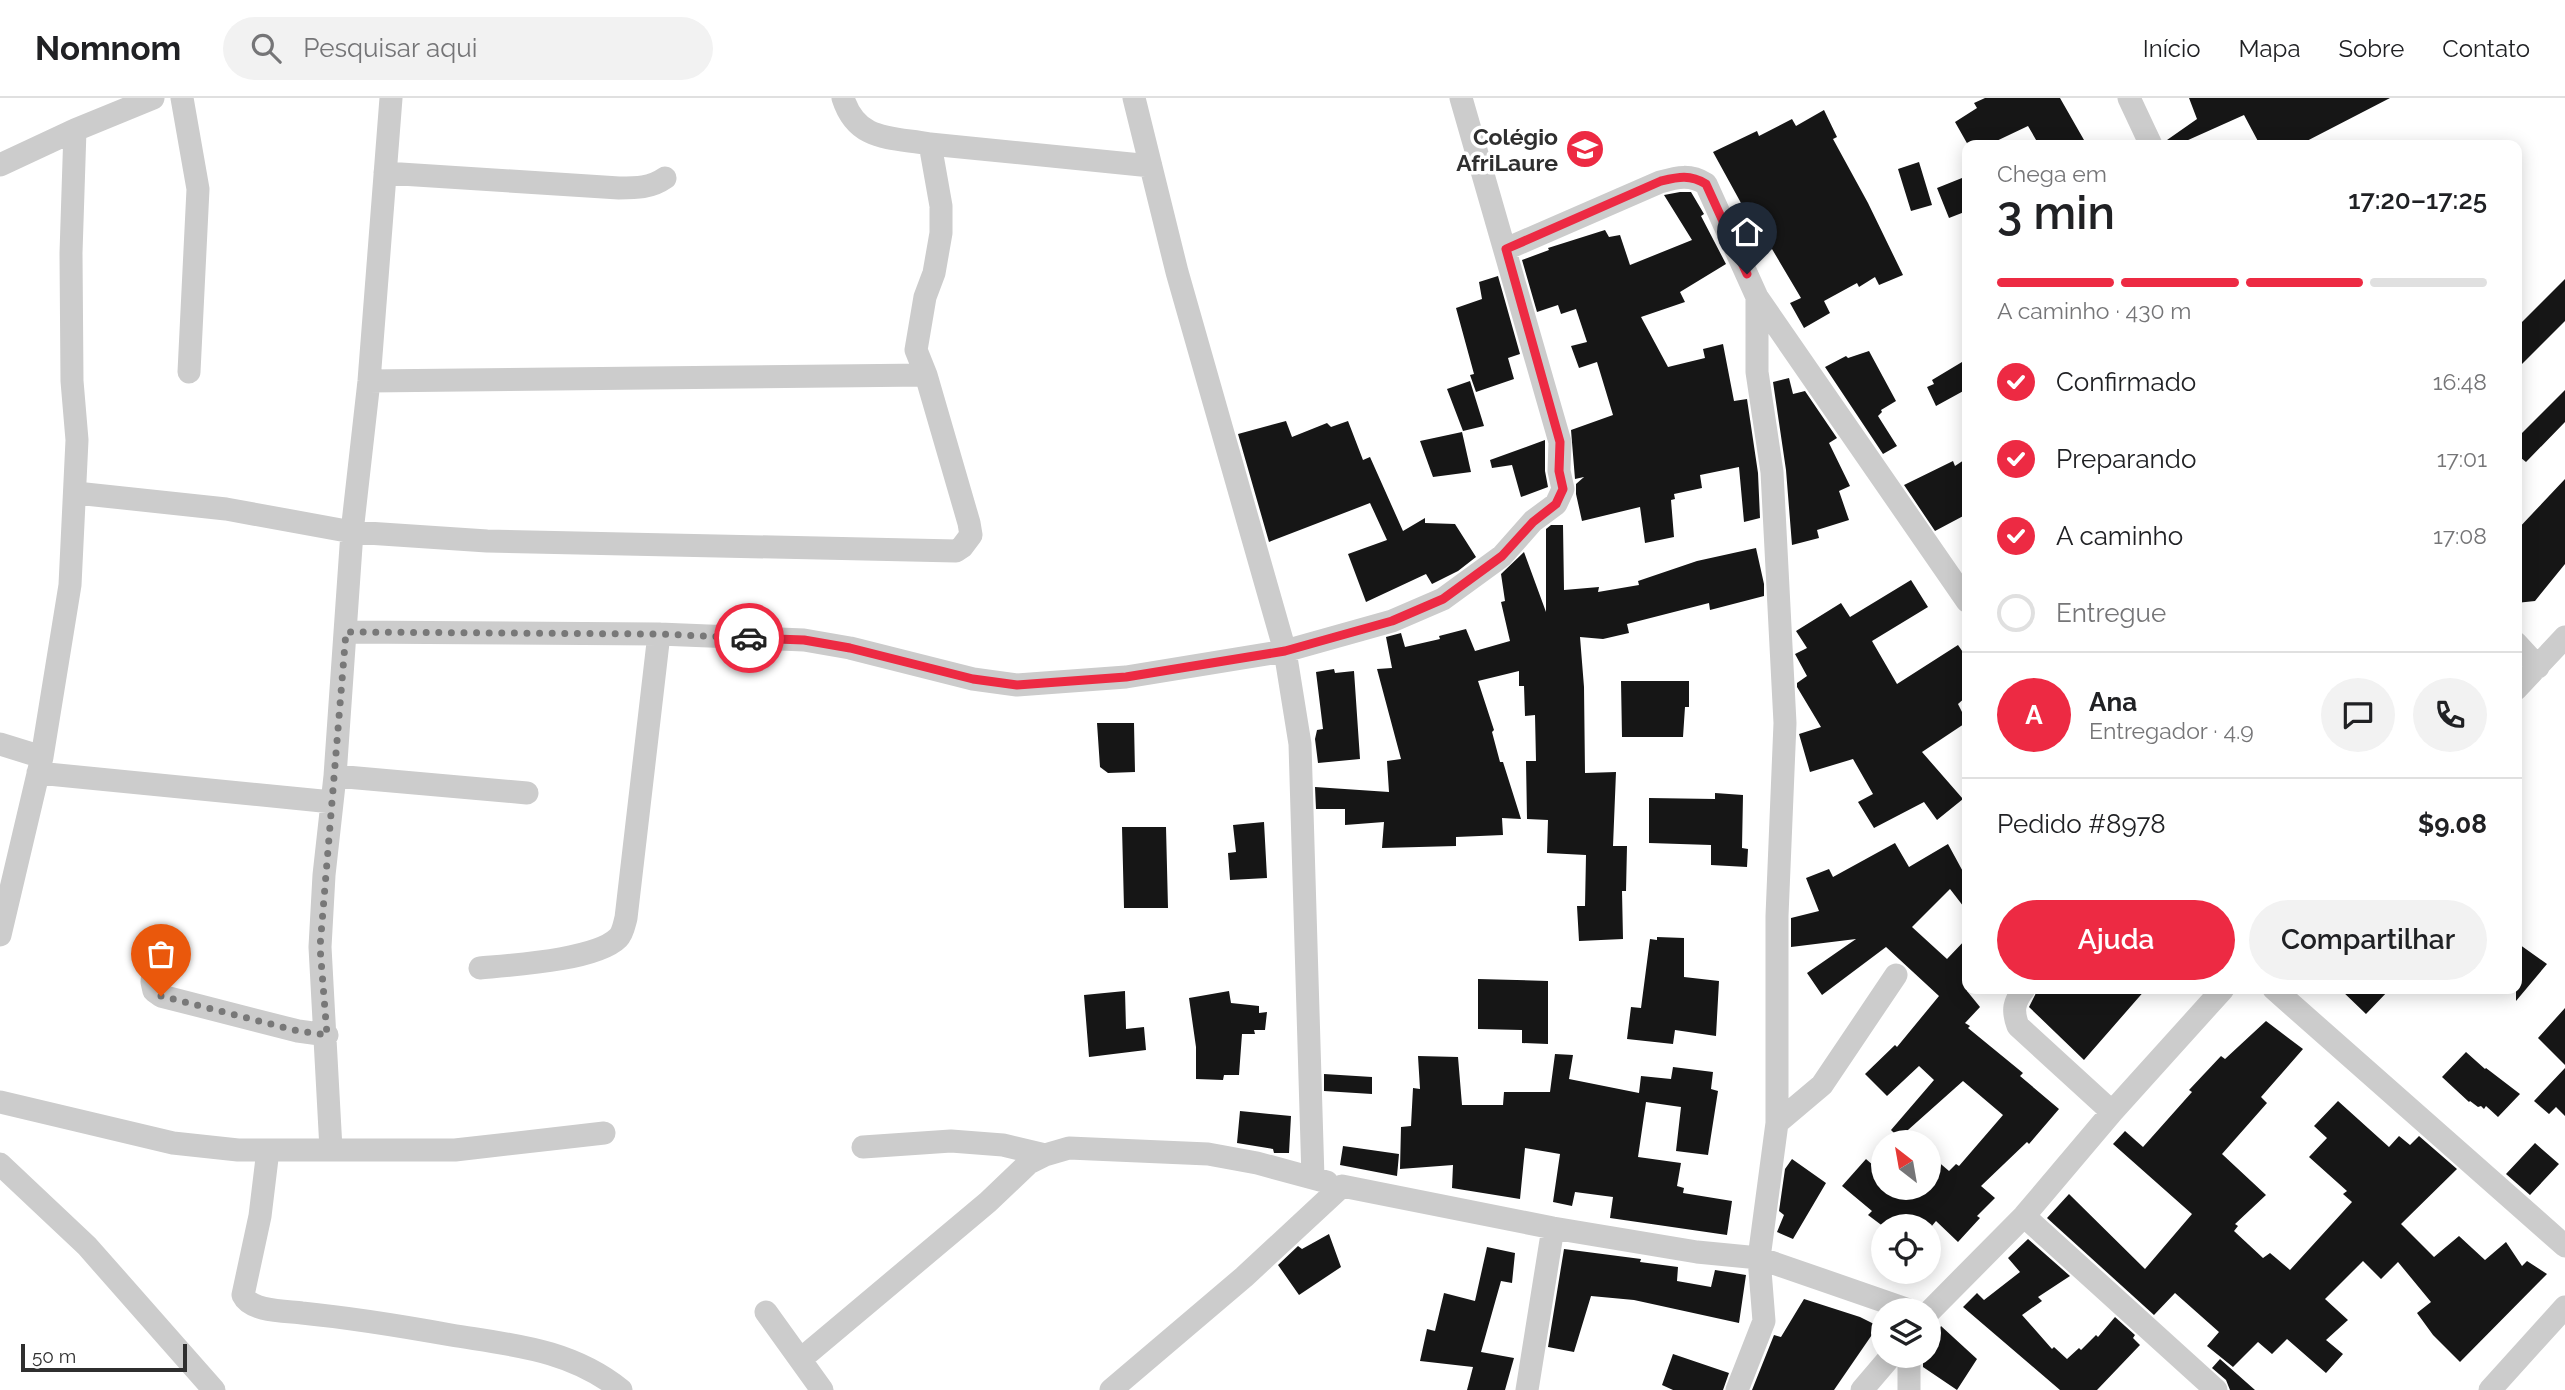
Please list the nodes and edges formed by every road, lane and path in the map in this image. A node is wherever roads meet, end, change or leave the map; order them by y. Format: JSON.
{"nodes":[{"id":1,"x":153,"y":98,"type":"edge"},
{"id":2,"x":182,"y":98,"type":"edge"},
{"id":3,"x":391,"y":98,"type":"edge"},
{"id":4,"x":843,"y":98,"type":"edge"},
{"id":5,"x":1134,"y":98,"type":"edge"},
{"id":6,"x":1461,"y":98,"type":"edge"},
{"id":7,"x":2129,"y":98,"type":"edge"},
{"id":8,"x":75,"y":130,"type":"junction"},
{"id":9,"x":2149,"y":140,"type":"edge"},
{"id":10,"x":930,"y":144,"type":"junction"},
{"id":11,"x":0,"y":165,"type":"edge"},
{"id":12,"x":1151,"y":166,"type":"junction"},
{"id":13,"x":385,"y":173,"type":"junction"},
{"id":14,"x":665,"y":178,"type":"dead end"},
{"id":15,"x":1506,"y":249,"type":"junction"},
{"id":16,"x":1758,"y":297,"type":"junction"},
{"id":17,"x":189,"y":372,"type":"dead end"},
{"id":18,"x":926,"y":375,"type":"junction"},
{"id":19,"x":369,"y":381,"type":"junction"},
{"id":20,"x":76,"y":493,"type":"junction"},
{"id":21,"x":352,"y":532,"type":"junction"},
{"id":22,"x":1962,"y":594,"type":"edge"},
{"id":23,"x":346,"y":632,"type":"junction"},
{"id":24,"x":659,"y":634,"type":"junction"},
{"id":25,"x":2565,"y":637,"type":"edge"},
{"id":26,"x":2522,"y":650,"type":"edge"},
{"id":27,"x":1285,"y":651,"type":"junction"},
{"id":28,"x":2538,"y":667,"type":"junction"},
{"id":29,"x":2522,"y":682,"type":"edge"},
{"id":30,"x":0,"y":744,"type":"edge"},
{"id":31,"x":40,"y":765,"type":"junction"},
{"id":32,"x":335,"y":776,"type":"junction"},
{"id":33,"x":527,"y":793,"type":"dead end"},
{"id":34,"x":332,"y":802,"type":"junction"},
{"id":35,"x":0,"y":935,"type":"edge"},
{"id":36,"x":154,"y":964,"type":"dead end"},
{"id":37,"x":480,"y":968,"type":"dead end"},
{"id":38,"x":1896,"y":975,"type":"dead end"},
{"id":39,"x":2020,"y":994,"type":"edge"},
{"id":40,"x":2218,"y":994,"type":"edge"},
{"id":41,"x":2280,"y":994,"type":"edge"},
{"id":42,"x":327,"y":1035,"type":"junction"},
{"id":43,"x":0,"y":1102,"type":"edge"},
{"id":44,"x":2112,"y":1112,"type":"junction"},
{"id":45,"x":1777,"y":1123,"type":"junction"},
{"id":46,"x":604,"y":1133,"type":"dead end"},
{"id":47,"x":863,"y":1146,"type":"dead end"},
{"id":48,"x":331,"y":1149,"type":"junction"},
{"id":49,"x":268,"y":1150,"type":"junction"},
{"id":50,"x":1045,"y":1155,"type":"junction"},
{"id":51,"x":0,"y":1164,"type":"edge"},
{"id":52,"x":1313,"y":1178,"type":"junction"},
{"id":53,"x":1342,"y":1186,"type":"junction"},
{"id":54,"x":2024,"y":1216,"type":"junction"},
{"id":55,"x":1553,"y":1228,"type":"junction"},
{"id":56,"x":2565,"y":1246,"type":"edge"},
{"id":57,"x":1759,"y":1258,"type":"junction"},
{"id":58,"x":1874,"y":1298,"type":"edge"},
{"id":59,"x":1941,"y":1300,"type":"edge"},
{"id":60,"x":2565,"y":1307,"type":"edge"},
{"id":61,"x":766,"y":1312,"type":"dead end"},
{"id":62,"x":801,"y":1359,"type":"junction"},
{"id":63,"x":1881,"y":1368,"type":"edge"},
{"id":64,"x":214,"y":1390,"type":"edge"},
{"id":65,"x":621,"y":1390,"type":"edge"},
{"id":66,"x":822,"y":1390,"type":"edge"},
{"id":67,"x":1111,"y":1390,"type":"edge"},
{"id":68,"x":1527,"y":1390,"type":"edge"},
{"id":69,"x":1737,"y":1390,"type":"edge"},
{"id":70,"x":1862,"y":1390,"type":"edge"},
{"id":71,"x":2216,"y":1390,"type":"edge"},
{"id":72,"x":2490,"y":1390,"type":"edge"}],
"edges":[{"from":1,"to":8,"type":"street"},
{"from":2,"to":17,"type":"street"},
{"from":3,"to":13,"type":"street"},
{"from":4,"to":10,"type":"street"},
{"from":5,"to":12,"type":"street"},
{"from":6,"to":15,"type":"street"},
{"from":7,"to":9,"type":"street"},
{"from":8,"to":11,"type":"street"},
{"from":8,"to":20,"type":"street"},
{"from":10,"to":12,"type":"street"},
{"from":10,"to":18,"type":"street"},
{"from":12,"to":27,"type":"street"},
{"from":13,"to":14,"type":"street"},
{"from":13,"to":19,"type":"street"},
{"from":15,"to":16,"type":"street"},
{"from":15,"to":27,"type":"street"},
{"from":16,"to":22,"type":"street"},
{"from":16,"to":45,"type":"street"},
{"from":18,"to":19,"type":"street"},
{"from":18,"to":21,"type":"street"},
{"from":19,"to":21,"type":"street"},
{"from":20,"to":21,"type":"street"},
{"from":20,"to":31,"type":"street"},
{"from":21,"to":23,"type":"street"},
{"from":23,"to":24,"type":"street"},
{"from":23,"to":32,"type":"street"},
{"from":24,"to":27,"type":"street"},
{"from":24,"to":37,"type":"street"},
{"from":25,"to":28,"type":"street"},
{"from":26,"to":28,"type":"street"},
{"from":27,"to":52,"type":"street"},
{"from":28,"to":29,"type":"street"},
{"from":30,"to":31,"type":"street"},
{"from":31,"to":34,"type":"street"},
{"from":31,"to":35,"type":"street"},
{"from":32,"to":33,"type":"street"},
{"from":32,"to":34,"type":"street"},
{"from":34,"to":42,"type":"street"},
{"from":36,"to":42,"type":"street"},
{"from":38,"to":45,"type":"street"},
{"from":39,"to":44,"type":"street"},
{"from":40,"to":44,"type":"street"},
{"from":41,"to":56,"type":"street"},
{"from":42,"to":48,"type":"street"},
{"from":43,"to":49,"type":"street"},
{"from":44,"to":54,"type":"street"},
{"from":45,"to":57,"type":"street"},
{"from":46,"to":48,"type":"street"},
{"from":47,"to":50,"type":"street"},
{"from":48,"to":49,"type":"street"},
{"from":49,"to":65,"type":"street"},
{"from":50,"to":52,"type":"street"},
{"from":50,"to":62,"type":"street"},
{"from":51,"to":64,"type":"street"},
{"from":52,"to":53,"type":"street"},
{"from":53,"to":55,"type":"street"},
{"from":53,"to":67,"type":"street"},
{"from":54,"to":59,"type":"street"},
{"from":54,"to":71,"type":"street"},
{"from":55,"to":57,"type":"street"},
{"from":55,"to":68,"type":"street"},
{"from":57,"to":58,"type":"street"},
{"from":57,"to":69,"type":"street"},
{"from":60,"to":72,"type":"street"},
{"from":61,"to":62,"type":"street"},
{"from":62,"to":66,"type":"street"},
{"from":63,"to":70,"type":"street"}]}
